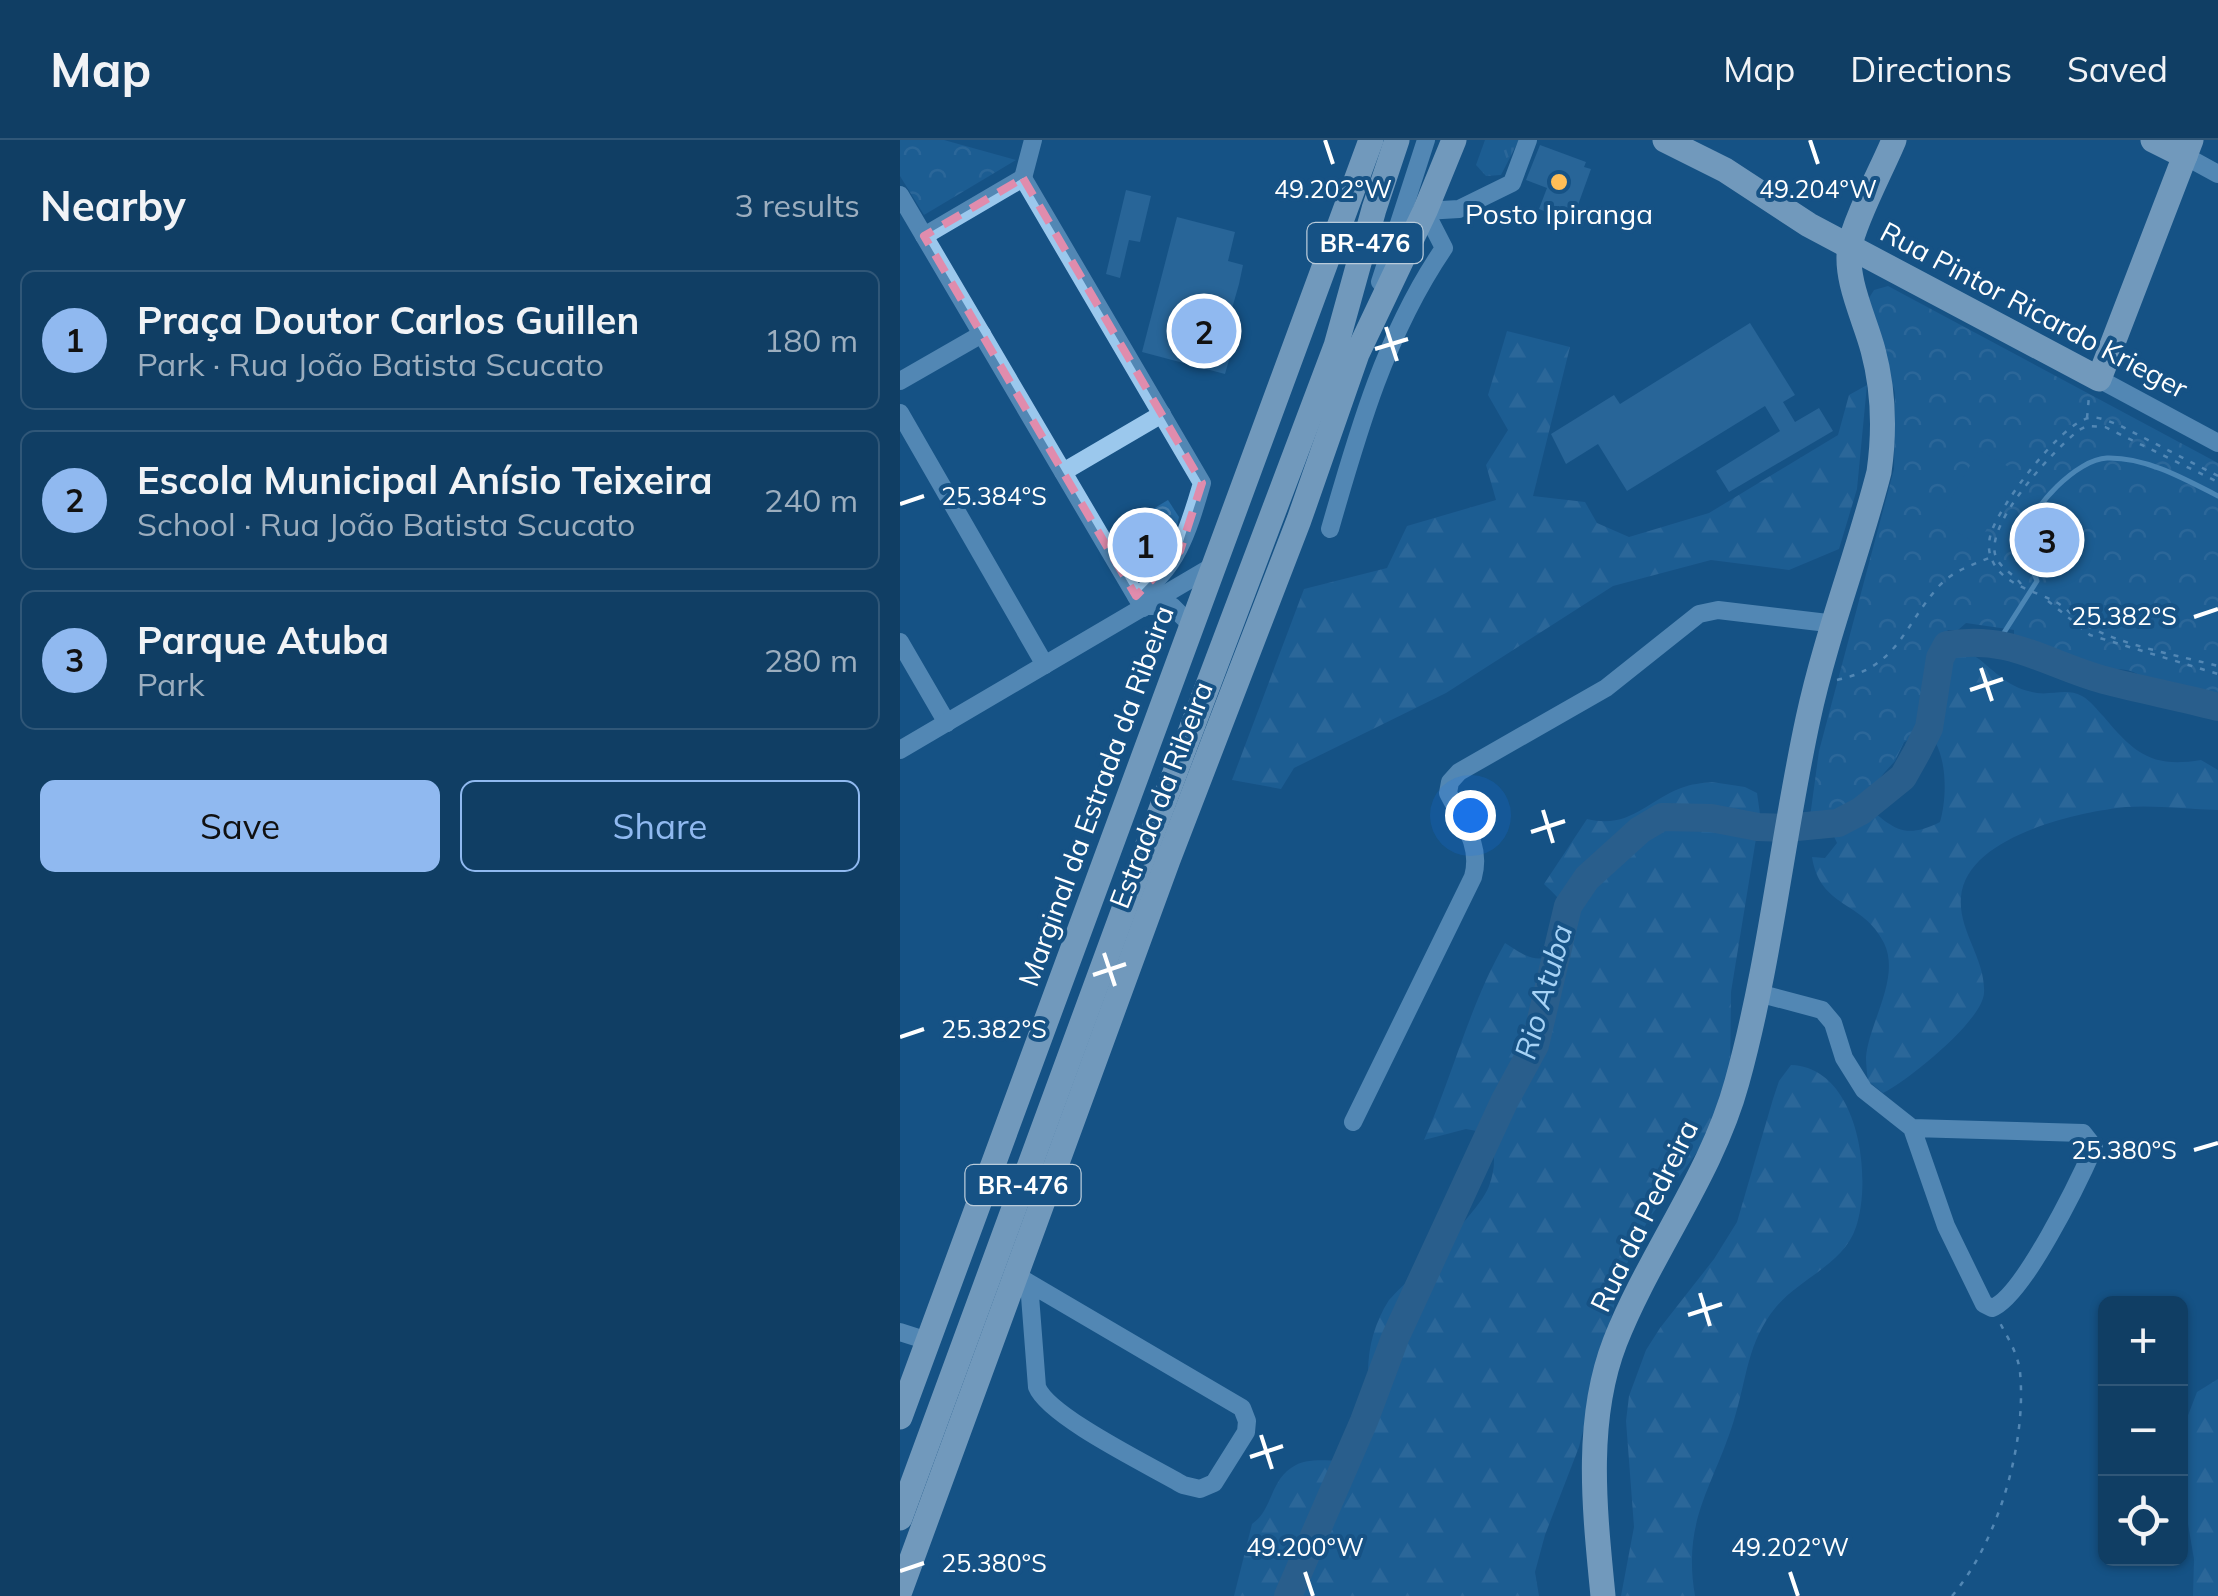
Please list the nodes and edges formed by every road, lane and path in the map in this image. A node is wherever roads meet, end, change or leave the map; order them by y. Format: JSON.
{"nodes":[{"id":1,"x":1032,"y":140,"type":"edge"},
{"id":2,"x":1371,"y":140,"type":"edge"},
{"id":3,"x":1398,"y":140,"type":"edge"},
{"id":4,"x":1426,"y":140,"type":"edge"},
{"id":5,"x":1454,"y":140,"type":"edge"},
{"id":6,"x":1528,"y":140,"type":"edge"},
{"id":7,"x":1665,"y":140,"type":"edge"},
{"id":8,"x":1894,"y":140,"type":"edge"},
{"id":9,"x":2153,"y":140,"type":"edge"},
{"id":10,"x":2188,"y":148,"type":"edge"},
{"id":11,"x":2218,"y":174,"type":"edge"},
{"id":12,"x":1023,"y":178,"type":"junction"},
{"id":13,"x":900,"y":195,"type":"edge"},
{"id":14,"x":1425,"y":211,"type":"junction"},
{"id":15,"x":924,"y":236,"type":"junction"},
{"id":16,"x":1850,"y":245,"type":"junction"},
{"id":17,"x":982,"y":334,"type":"junction"},
{"id":18,"x":1346,"y":350,"type":"junction"},
{"id":19,"x":2100,"y":379,"type":"junction"},
{"id":20,"x":900,"y":381,"type":"edge"},
{"id":21,"x":1162,"y":414,"type":"junction"},
{"id":22,"x":903,"y":426,"type":"edge"},
{"id":23,"x":2218,"y":443,"type":"edge"},
{"id":24,"x":1062,"y":472,"type":"junction"},
{"id":25,"x":2218,"y":479,"type":"edge"},
{"id":26,"x":1330,"y":529,"type":"dead end"},
{"id":27,"x":1990,"y":558,"type":"junction"},
{"id":28,"x":1213,"y":566,"type":"junction"},
{"id":29,"x":2022,"y":585,"type":"junction"},
{"id":30,"x":2047,"y":600,"type":"junction"},
{"id":31,"x":1139,"y":602,"type":"junction"},
{"id":32,"x":1836,"y":624,"type":"junction"},
{"id":33,"x":1190,"y":632,"type":"junction"},
{"id":34,"x":900,"y":642,"type":"edge"},
{"id":35,"x":1046,"y":665,"type":"junction"},
{"id":36,"x":2218,"y":666,"type":"edge"},
{"id":37,"x":2218,"y":674,"type":"edge"},
{"id":38,"x":1816,"y":684,"type":"junction"},
{"id":39,"x":946,"y":723,"type":"junction"},
{"id":40,"x":900,"y":750,"type":"edge"},
{"id":41,"x":1144,"y":753,"type":"junction"},
{"id":42,"x":1146,"y":852,"type":"junction"},
{"id":43,"x":1758,"y":993,"type":"junction"},
{"id":44,"x":1354,"y":1122,"type":"dead end"},
{"id":45,"x":1912,"y":1128,"type":"junction"},
{"id":46,"x":1022,"y":1279,"type":"junction"},
{"id":47,"x":1992,"y":1308,"type":"junction"},
{"id":48,"x":900,"y":1332,"type":"edge"},
{"id":49,"x":928,"y":1341,"type":"junction"},
{"id":50,"x":900,"y":1417,"type":"edge"},
{"id":51,"x":900,"y":1518,"type":"edge"},
{"id":52,"x":900,"y":1592,"type":"edge"},
{"id":53,"x":1604,"y":1596,"type":"edge"},
{"id":54,"x":1952,"y":1596,"type":"edge"}],
"edges":[{"from":1,"to":12,"type":"street"},
{"from":2,"to":28,"type":"main road","name":"Marginal da Estrada da Ribeira"},
{"from":3,"to":18,"type":"main road","name":"Estrada da Ribeira","number":"BR-476"},
{"from":4,"to":18,"type":"street"},
{"from":5,"to":14,"type":"main road","name":"Estrada da Ribeira"},
{"from":6,"to":14,"type":"street"},
{"from":7,"to":16,"type":"main road","name":"Rua Pintor Ricardo Krieger"},
{"from":8,"to":16,"type":"main road"},
{"from":9,"to":10,"type":"main road"},
{"from":10,"to":11,"type":"street"},
{"from":10,"to":19,"type":"main road"},
{"from":12,"to":15,"type":"street"},
{"from":12,"to":21,"type":"street"},
{"from":13,"to":15,"type":"street"},
{"from":14,"to":18,"type":"main road","name":"Estrada da Ribeira"},
{"from":14,"to":26,"type":"street"},
{"from":15,"to":17,"type":"street"},
{"from":16,"to":19,"type":"main road","name":"Rua Pintor Ricardo Krieger"},
{"from":16,"to":32,"type":"main road","name":"Rua da Pedreira"},
{"from":17,"to":20,"type":"street"},
{"from":17,"to":24,"type":"street"},
{"from":18,"to":42,"type":"main road","name":"Estrada da Ribeira","number":"BR-476"},
{"from":18,"to":46,"type":"main road","name":"Estrada da Ribeira","number":"BR-476"},
{"from":19,"to":23,"type":"street","name":"Rua Pintor Ricardo Krieger"},
{"from":21,"to":24,"type":"street"},
{"from":21,"to":31,"type":"street"},
{"from":22,"to":35,"type":"street"},
{"from":24,"to":31,"type":"street"},
{"from":25,"to":27,"type":"path"},
{"from":25,"to":29,"type":"path"},
{"from":27,"to":29,"type":"path"},
{"from":27,"to":38,"type":"path"},
{"from":28,"to":31,"type":"street"},
{"from":28,"to":33,"type":"main road","name":"Marginal da Estrada da Ribeira"},
{"from":29,"to":30,"type":"path"},
{"from":30,"to":36,"type":"path"},
{"from":30,"to":37,"type":"path"},
{"from":31,"to":33,"type":"street"},
{"from":31,"to":35,"type":"street"},
{"from":32,"to":38,"type":"main road","name":"Rua da Pedreira"},
{"from":32,"to":44,"type":"street"},
{"from":33,"to":41,"type":"main road","name":"Marginal da Estrada da Ribeira"},
{"from":34,"to":39,"type":"street"},
{"from":35,"to":39,"type":"street"},
{"from":38,"to":43,"type":"main road","name":"Rua da Pedreira"},
{"from":39,"to":40,"type":"street"},
{"from":41,"to":42,"type":"main road"},
{"from":41,"to":49,"type":"main road","name":"Marginal da Estrada da Ribeira"},
{"from":42,"to":51,"type":"main road","name":"Estrada da Ribeira","number":"BR-476"},
{"from":43,"to":45,"type":"street"},
{"from":43,"to":53,"type":"main road","name":"Rua da Pedreira"},
{"from":45,"to":47,"type":"street"},
{"from":45,"to":47,"type":"street"},
{"from":46,"to":46,"type":"street"},
{"from":46,"to":52,"type":"main road","name":"Estrada da Ribeira","number":"BR-476"},
{"from":47,"to":54,"type":"path"},
{"from":48,"to":49,"type":"street"},
{"from":49,"to":50,"type":"main road","name":"Marginal da Estrada da Ribeira"}]}
